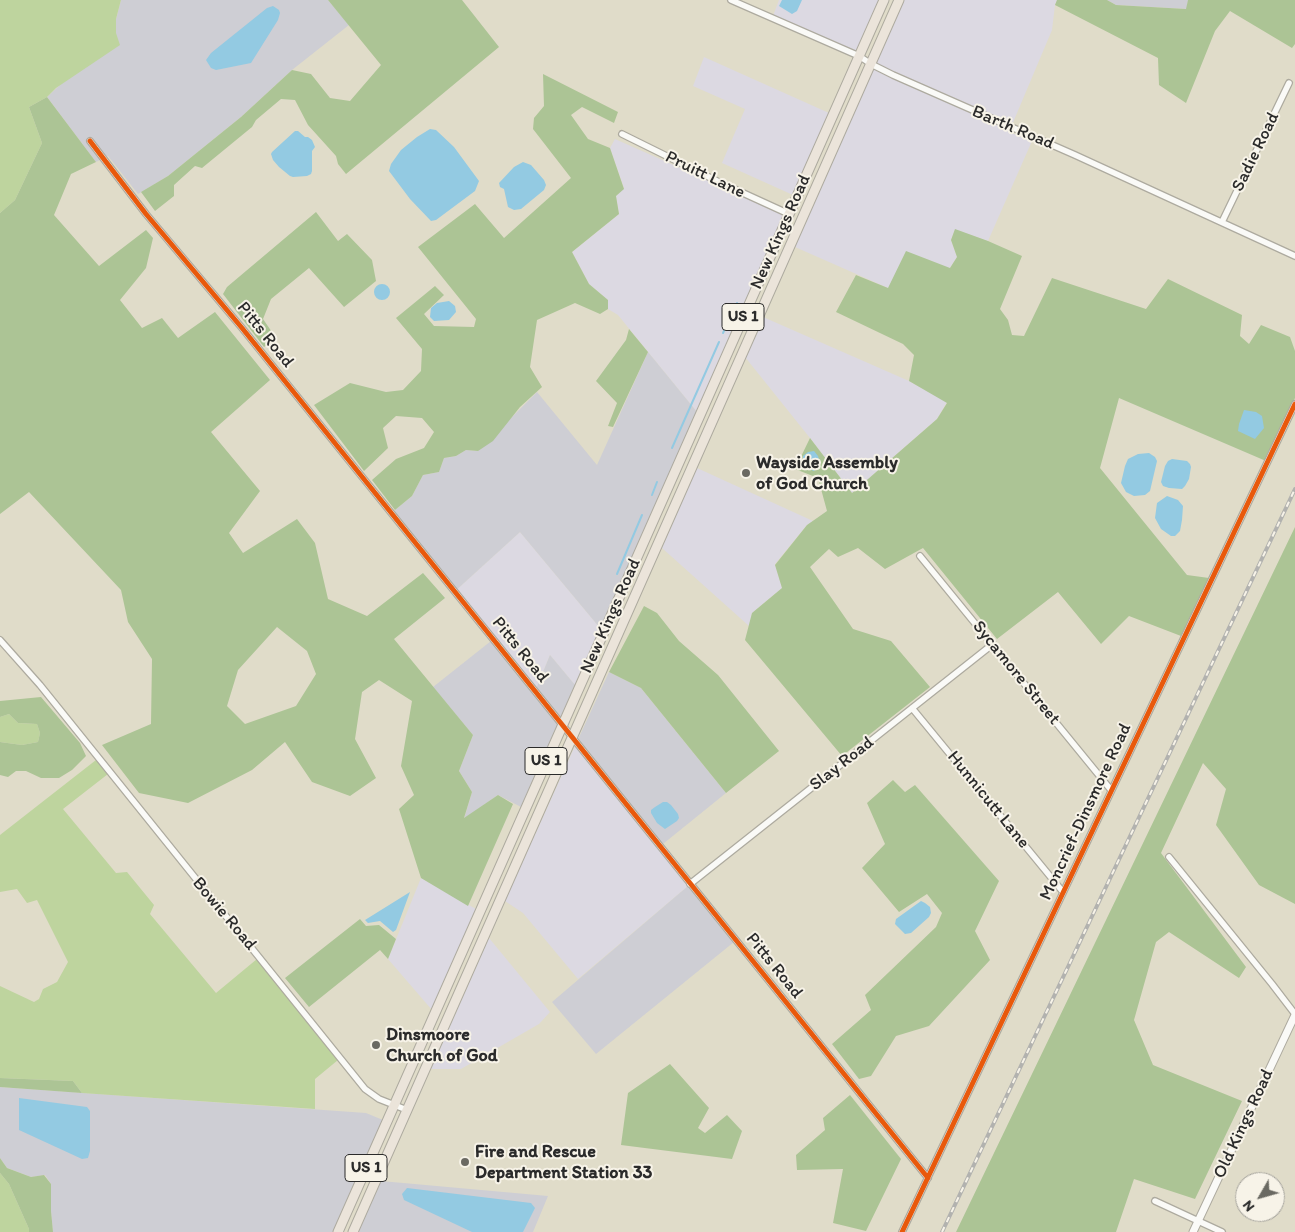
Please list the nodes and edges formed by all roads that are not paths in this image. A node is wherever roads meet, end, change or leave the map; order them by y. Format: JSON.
{"nodes":[{"id":1,"x":731,"y":0,"type":"edge"},
{"id":2,"x":884,"y":0,"type":"edge"},
{"id":3,"x":899,"y":0,"type":"edge"},
{"id":4,"x":859,"y":56,"type":"junction"},
{"id":5,"x":871,"y":64,"type":"junction"},
{"id":6,"x":1289,"y":83,"type":"dead end"},
{"id":7,"x":622,"y":134,"type":"dead end"},
{"id":8,"x":90,"y":141,"type":"dead end"},
{"id":9,"x":789,"y":214,"type":"junction"},
{"id":10,"x":1222,"y":222,"type":"junction"},
{"id":11,"x":1295,"y":256,"type":"edge"},
{"id":12,"x":759,"y":282,"type":"junction"},
{"id":13,"x":772,"y":287,"type":"junction"},
{"id":14,"x":1295,"y":404,"type":"edge"},
{"id":15,"x":660,"y":505,"type":"junction"},
{"id":16,"x":673,"y":510,"type":"junction"},
{"id":17,"x":920,"y":556,"type":"dead end"},
{"id":18,"x":0,"y":640,"type":"edge"},
{"id":19,"x":993,"y":644,"type":"junction"},
{"id":20,"x":912,"y":708,"type":"junction"},
{"id":21,"x":562,"y":724,"type":"junction"},
{"id":22,"x":572,"y":737,"type":"junction"},
{"id":23,"x":1111,"y":790,"type":"junction"},
{"id":24,"x":1169,"y":857,"type":"dead end"},
{"id":25,"x":690,"y":884,"type":"junction"},
{"id":26,"x":1063,"y":892,"type":"junction"},
{"id":27,"x":476,"y":920,"type":"junction"},
{"id":28,"x":489,"y":925,"type":"junction"},
{"id":29,"x":1295,"y":1015,"type":"edge"},
{"id":30,"x":394,"y":1105,"type":"junction"},
{"id":31,"x":407,"y":1110,"type":"junction"},
{"id":32,"x":372,"y":1156,"type":"junction"},
{"id":33,"x":386,"y":1159,"type":"junction"},
{"id":34,"x":928,"y":1178,"type":"junction"},
{"id":35,"x":1156,"y":1201,"type":"dead end"},
{"id":36,"x":1198,"y":1220,"type":"junction"},
{"id":37,"x":338,"y":1232,"type":"edge"},
{"id":38,"x":353,"y":1232,"type":"edge"},
{"id":39,"x":902,"y":1232,"type":"edge"},
{"id":40,"x":1193,"y":1232,"type":"edge"},
{"id":41,"x":1222,"y":1232,"type":"edge"}],
"edges":[{"from":1,"to":4,"type":"street","name":"Barth Road"},
{"from":2,"to":4,"type":"highway","name":"New Kings Road","number":"US 1"},
{"from":3,"to":5,"type":"highway","name":"New Kings Road","number":"US 1"},
{"from":4,"to":5,"type":"street","name":"Barth Road"},
{"from":4,"to":9,"type":"highway","name":"New Kings Road","number":"US 1"},
{"from":5,"to":10,"type":"street","name":"Barth Road"},
{"from":5,"to":13,"type":"highway","name":"New Kings Road","number":"US 1"},
{"from":6,"to":10,"type":"street","name":"Sadie Road"},
{"from":7,"to":9,"type":"street","name":"Pruitt Lane"},
{"from":8,"to":21,"type":"street","name":"Pitts Road"},
{"from":9,"to":12,"type":"highway","name":"New Kings Road","number":"US 1"},
{"from":10,"to":11,"type":"street","name":"Barth Road"},
{"from":12,"to":13,"type":"street"},
{"from":12,"to":15,"type":"highway","name":"New Kings Road","number":"US 1"},
{"from":13,"to":16,"type":"highway","name":"New Kings Road","number":"US 1"},
{"from":14,"to":23,"type":"street","name":"Moncrief-Dinsmore Road"},
{"from":15,"to":16,"type":"street"},
{"from":15,"to":21,"type":"highway","name":"New Kings Road","number":"US 1"},
{"from":16,"to":22,"type":"highway","name":"New Kings Road","number":"US 1"},
{"from":17,"to":19,"type":"street","name":"Sycamore Street"},
{"from":18,"to":30,"type":"street","name":"Bowie Road"},
{"from":19,"to":20,"type":"street","name":"Slay Road"},
{"from":19,"to":23,"type":"street","name":"Sycamore Street"},
{"from":20,"to":25,"type":"street","name":"Slay Road"},
{"from":20,"to":26,"type":"street","name":"Hunnicutt Lane"},
{"from":21,"to":22,"type":"street","name":"Pitts Road"},
{"from":21,"to":27,"type":"highway","name":"New Kings Road","number":"US 1"},
{"from":22,"to":25,"type":"street","name":"Pitts Road"},
{"from":22,"to":28,"type":"highway","name":"New Kings Road","number":"US 1"},
{"from":23,"to":26,"type":"street","name":"Moncrief-Dinsmore Road"},
{"from":24,"to":29,"type":"street"},
{"from":25,"to":34,"type":"street","name":"Pitts Road"},
{"from":26,"to":34,"type":"street","name":"Moncrief-Dinsmore Road"},
{"from":27,"to":28,"type":"street"},
{"from":27,"to":30,"type":"highway","name":"New Kings Road","number":"US 1"},
{"from":28,"to":31,"type":"highway","name":"New Kings Road","number":"US 1"},
{"from":29,"to":36,"type":"street","name":"Old Kings Road"},
{"from":30,"to":31,"type":"street","name":"Bowie Road"},
{"from":30,"to":32,"type":"highway","name":"New Kings Road","number":"US 1"},
{"from":31,"to":33,"type":"highway","name":"New Kings Road","number":"US 1"},
{"from":32,"to":33,"type":"street"},
{"from":32,"to":37,"type":"highway","name":"New Kings Road","number":"US 1"},
{"from":33,"to":38,"type":"highway","name":"New Kings Road","number":"US 1"},
{"from":34,"to":39,"type":"street","name":"Moncrief-Dinsmore Road"},
{"from":35,"to":36,"type":"street"},
{"from":36,"to":40,"type":"street","name":"Old Kings Road"},
{"from":36,"to":41,"type":"street"}]}
